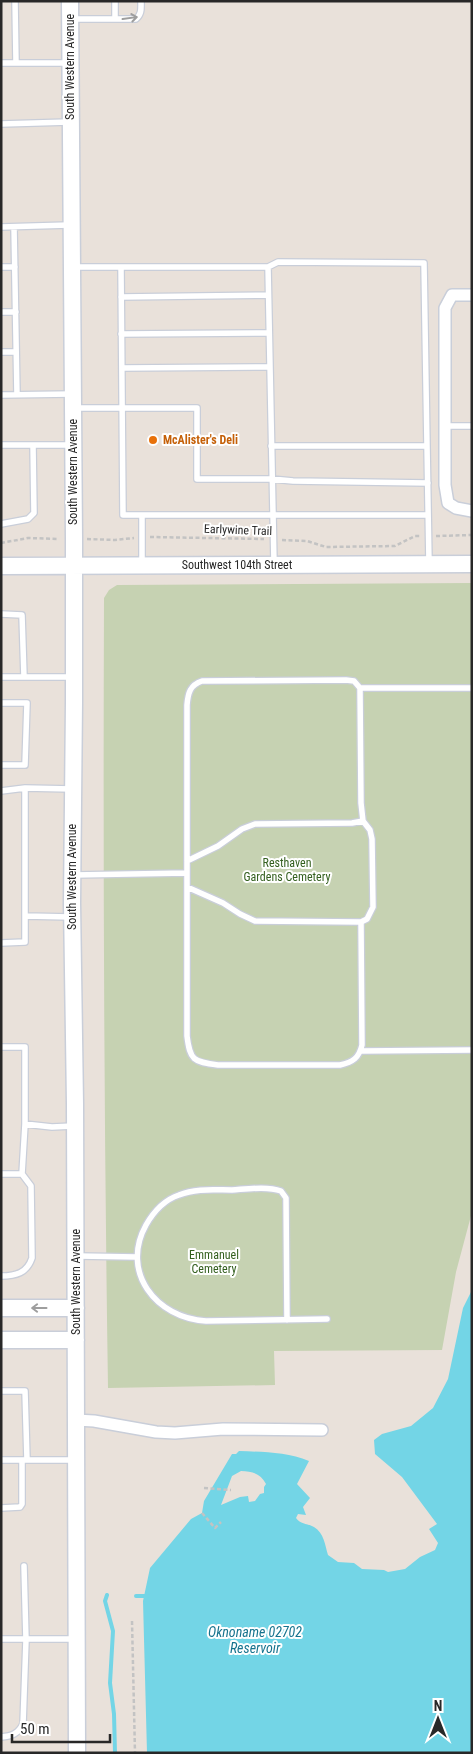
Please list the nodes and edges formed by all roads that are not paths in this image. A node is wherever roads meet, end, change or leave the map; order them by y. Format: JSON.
{"nodes":[{"id":1,"x":14,"y":1,"type":"edge"},
{"id":2,"x":70,"y":1,"type":"edge"},
{"id":3,"x":115,"y":1,"type":"edge"},
{"id":4,"x":141,"y":1,"type":"edge"},
{"id":5,"x":70,"y":19,"type":"junction"},
{"id":6,"x":115,"y":19,"type":"junction"},
{"id":7,"x":1,"y":63,"type":"edge"},
{"id":8,"x":16,"y":63,"type":"junction"},
{"id":9,"x":70,"y":63,"type":"junction"},
{"id":10,"x":71,"y":122,"type":"junction"},
{"id":11,"x":1,"y":124,"type":"edge"},
{"id":12,"x":71,"y":225,"type":"junction"},
{"id":13,"x":1,"y":227,"type":"edge"},
{"id":14,"x":14,"y":227,"type":"junction"},
{"id":15,"x":1,"y":267,"type":"edge"},
{"id":16,"x":15,"y":267,"type":"junction"},
{"id":17,"x":72,"y":267,"type":"junction"},
{"id":18,"x":121,"y":267,"type":"junction"},
{"id":19,"x":268,"y":267,"type":"junction"},
{"id":20,"x":268,"y":295,"type":"junction"},
{"id":21,"x":472,"y":295,"type":"edge"},
{"id":22,"x":121,"y":297,"type":"junction"},
{"id":23,"x":1,"y":312,"type":"edge"},
{"id":24,"x":16,"y":312,"type":"junction"},
{"id":25,"x":269,"y":333,"type":"junction"},
{"id":26,"x":121,"y":334,"type":"junction"},
{"id":27,"x":1,"y":352,"type":"edge"},
{"id":28,"x":16,"y":352,"type":"junction"},
{"id":29,"x":270,"y":367,"type":"junction"},
{"id":30,"x":122,"y":368,"type":"junction"},
{"id":31,"x":1,"y":395,"type":"edge"},
{"id":32,"x":17,"y":395,"type":"junction"},
{"id":33,"x":73,"y":401,"type":"junction"},
{"id":34,"x":122,"y":409,"type":"junction"},
{"id":35,"x":445,"y":426,"type":"junction"},
{"id":36,"x":472,"y":426,"type":"edge"},
{"id":37,"x":2,"y":444,"type":"edge"},
{"id":38,"x":33,"y":445,"type":"junction"},
{"id":39,"x":73,"y":446,"type":"junction"},
{"id":40,"x":271,"y":446,"type":"junction"},
{"id":41,"x":427,"y":446,"type":"junction"},
{"id":42,"x":272,"y":479,"type":"junction"},
{"id":43,"x":428,"y":483,"type":"junction"},
{"id":44,"x":472,"y":511,"type":"edge"},
{"id":45,"x":142,"y":515,"type":"junction"},
{"id":46,"x":428,"y":515,"type":"junction"},
{"id":47,"x":273,"y":516,"type":"junction"},
{"id":48,"x":1,"y":524,"type":"edge"},
{"id":49,"x":429,"y":564,"type":"junction"},
{"id":50,"x":472,"y":564,"type":"edge"},
{"id":51,"x":142,"y":565,"type":"junction"},
{"id":52,"x":274,"y":565,"type":"junction"},
{"id":53,"x":1,"y":566,"type":"edge"},
{"id":54,"x":74,"y":566,"type":"junction"},
{"id":55,"x":1,"y":614,"type":"edge"},
{"id":56,"x":1,"y":677,"type":"edge"},
{"id":57,"x":24,"y":677,"type":"junction"},
{"id":58,"x":74,"y":677,"type":"junction"},
{"id":59,"x":360,"y":688,"type":"junction"},
{"id":60,"x":472,"y":688,"type":"edge"},
{"id":61,"x":1,"y":704,"type":"edge"},
{"id":62,"x":1,"y":765,"type":"edge"},
{"id":63,"x":25,"y":788,"type":"junction"},
{"id":64,"x":73,"y":789,"type":"junction"},
{"id":65,"x":1,"y":790,"type":"edge"},
{"id":66,"x":363,"y":821,"type":"junction"},
{"id":67,"x":187,"y":861,"type":"junction"},
{"id":68,"x":187,"y":873,"type":"junction"},
{"id":69,"x":72,"y":875,"type":"junction"},
{"id":70,"x":188,"y":887,"type":"junction"},
{"id":71,"x":25,"y":916,"type":"junction"},
{"id":72,"x":72,"y":917,"type":"junction"},
{"id":73,"x":361,"y":922,"type":"junction"},
{"id":74,"x":1,"y":943,"type":"edge"},
{"id":75,"x":1,"y":1047,"type":"edge"},
{"id":76,"x":472,"y":1050,"type":"edge"},
{"id":77,"x":360,"y":1051,"type":"junction"},
{"id":78,"x":25,"y":1124,"type":"junction"},
{"id":79,"x":75,"y":1126,"type":"junction"},
{"id":80,"x":1,"y":1174,"type":"edge"},
{"id":81,"x":22,"y":1174,"type":"junction"},
{"id":82,"x":76,"y":1256,"type":"junction"},
{"id":83,"x":137,"y":1257,"type":"junction"},
{"id":84,"x":1,"y":1276,"type":"edge"},
{"id":85,"x":1,"y":1308,"type":"edge"},
{"id":86,"x":76,"y":1308,"type":"junction"},
{"id":87,"x":327,"y":1319,"type":"dead end"},
{"id":88,"x":287,"y":1320,"type":"junction"},
{"id":89,"x":1,"y":1340,"type":"edge"},
{"id":90,"x":76,"y":1340,"type":"junction"},
{"id":91,"x":1,"y":1391,"type":"edge"},
{"id":92,"x":76,"y":1420,"type":"junction"},
{"id":93,"x":322,"y":1430,"type":"dead end"},
{"id":94,"x":1,"y":1460,"type":"edge"},
{"id":95,"x":24,"y":1460,"type":"junction"},
{"id":96,"x":76,"y":1460,"type":"junction"},
{"id":97,"x":1,"y":1508,"type":"edge"},
{"id":98,"x":24,"y":1566,"type":"dead end"},
{"id":99,"x":1,"y":1639,"type":"edge"},
{"id":100,"x":77,"y":1639,"type":"junction"},
{"id":101,"x":26,"y":1640,"type":"junction"},
{"id":102,"x":1,"y":1737,"type":"edge"},
{"id":103,"x":77,"y":1753,"type":"edge"}],
"edges":[{"from":1,"to":8,"type":"lane"},
{"from":2,"to":5,"type":"main road","name":"South Western Avenue"},
{"from":3,"to":6,"type":"lane"},
{"from":6,"to":4,"type":"lane","one_way":true},
{"from":5,"to":6,"type":"lane"},
{"from":5,"to":9,"type":"main road","name":"South Western Avenue"},
{"from":7,"to":8,"type":"lane"},
{"from":8,"to":9,"type":"lane"},
{"from":9,"to":10,"type":"main road","name":"South Western Avenue"},
{"from":10,"to":11,"type":"lane"},
{"from":10,"to":12,"type":"main road","name":"South Western Avenue"},
{"from":12,"to":14,"type":"lane"},
{"from":12,"to":17,"type":"main road","name":"South Western Avenue"},
{"from":13,"to":14,"type":"lane"},
{"from":14,"to":16,"type":"lane"},
{"from":15,"to":16,"type":"lane"},
{"from":16,"to":24,"type":"lane"},
{"from":17,"to":18,"type":"lane"},
{"from":17,"to":33,"type":"main road","name":"South Western Avenue"},
{"from":18,"to":19,"type":"lane"},
{"from":18,"to":22,"type":"lane"},
{"from":19,"to":20,"type":"lane"},
{"from":19,"to":41,"type":"lane"},
{"from":20,"to":22,"type":"lane"},
{"from":20,"to":25,"type":"lane"},
{"from":21,"to":35,"type":"street"},
{"from":22,"to":26,"type":"lane"},
{"from":23,"to":24,"type":"lane"},
{"from":24,"to":28,"type":"lane"},
{"from":25,"to":26,"type":"lane"},
{"from":25,"to":29,"type":"lane"},
{"from":26,"to":30,"type":"lane"},
{"from":27,"to":28,"type":"lane"},
{"from":28,"to":32,"type":"lane"},
{"from":29,"to":30,"type":"lane"},
{"from":29,"to":40,"type":"lane"},
{"from":30,"to":34,"type":"lane"},
{"from":31,"to":32,"type":"lane"},
{"from":32,"to":33,"type":"lane"},
{"from":33,"to":34,"type":"lane"},
{"from":33,"to":39,"type":"main road","name":"South Western Avenue"},
{"from":34,"to":42,"type":"lane"},
{"from":34,"to":45,"type":"lane"},
{"from":35,"to":36,"type":"lane"},
{"from":35,"to":44,"type":"street"},
{"from":37,"to":38,"type":"lane"},
{"from":38,"to":39,"type":"lane"},
{"from":38,"to":48,"type":"lane"},
{"from":39,"to":54,"type":"main road","name":"South Western Avenue"},
{"from":40,"to":41,"type":"lane"},
{"from":40,"to":42,"type":"lane"},
{"from":41,"to":43,"type":"lane"},
{"from":42,"to":43,"type":"lane"},
{"from":42,"to":47,"type":"lane"},
{"from":43,"to":46,"type":"lane"},
{"from":45,"to":47,"type":"lane"},
{"from":45,"to":51,"type":"lane"},
{"from":46,"to":47,"type":"lane"},
{"from":46,"to":49,"type":"lane"},
{"from":47,"to":52,"type":"lane"},
{"from":49,"to":50,"type":"main road","name":"Southwest 104th Street"},
{"from":49,"to":52,"type":"main road","name":"Southwest 104th Street"},
{"from":51,"to":52,"type":"main road","name":"Southwest 104th Street"},
{"from":51,"to":54,"type":"main road","name":"Southwest 104th Street"},
{"from":53,"to":54,"type":"main road","name":"Southwest 104th Street"},
{"from":54,"to":58,"type":"main road","name":"South Western Avenue"},
{"from":55,"to":57,"type":"lane"},
{"from":56,"to":57,"type":"lane"},
{"from":57,"to":58,"type":"lane"},
{"from":58,"to":64,"type":"main road","name":"South Western Avenue"},
{"from":59,"to":60,"type":"lane"},
{"from":59,"to":66,"type":"lane"},
{"from":59,"to":67,"type":"lane"},
{"from":61,"to":62,"type":"lane"},
{"from":63,"to":64,"type":"lane"},
{"from":63,"to":65,"type":"lane"},
{"from":63,"to":71,"type":"lane"},
{"from":64,"to":69,"type":"main road","name":"South Western Avenue"},
{"from":66,"to":67,"type":"lane"},
{"from":66,"to":73,"type":"lane"},
{"from":67,"to":68,"type":"lane"},
{"from":68,"to":69,"type":"lane"},
{"from":68,"to":70,"type":"lane"},
{"from":69,"to":72,"type":"main road","name":"South Western Avenue"},
{"from":70,"to":73,"type":"lane"},
{"from":70,"to":77,"type":"lane"},
{"from":71,"to":72,"type":"lane"},
{"from":71,"to":74,"type":"lane"},
{"from":72,"to":79,"type":"main road","name":"South Western Avenue"},
{"from":73,"to":77,"type":"lane"},
{"from":75,"to":78,"type":"lane"},
{"from":76,"to":77,"type":"lane"},
{"from":78,"to":79,"type":"lane"},
{"from":78,"to":81,"type":"lane"},
{"from":79,"to":82,"type":"main road","name":"South Western Avenue"},
{"from":80,"to":81,"type":"lane"},
{"from":81,"to":84,"type":"lane"},
{"from":82,"to":83,"type":"lane"},
{"from":82,"to":86,"type":"main road","name":"South Western Avenue"},
{"from":83,"to":88,"type":"lane"},
{"from":83,"to":88,"type":"lane"},
{"from":86,"to":85,"type":"main road","one_way":true},
{"from":86,"to":90,"type":"main road","name":"South Western Avenue"},
{"from":87,"to":88,"type":"lane"},
{"from":89,"to":90,"type":"main road"},
{"from":90,"to":92,"type":"main road","name":"South Western Avenue"},
{"from":91,"to":95,"type":"lane"},
{"from":92,"to":93,"type":"street"},
{"from":92,"to":96,"type":"main road","name":"South Western Avenue"},
{"from":94,"to":95,"type":"lane"},
{"from":95,"to":96,"type":"lane"},
{"from":95,"to":97,"type":"lane"},
{"from":96,"to":100,"type":"main road","name":"South Western Avenue"},
{"from":98,"to":101,"type":"lane"},
{"from":99,"to":101,"type":"lane"},
{"from":100,"to":101,"type":"lane"},
{"from":100,"to":103,"type":"main road","name":"South Western Avenue"},
{"from":101,"to":102,"type":"lane"}]}
